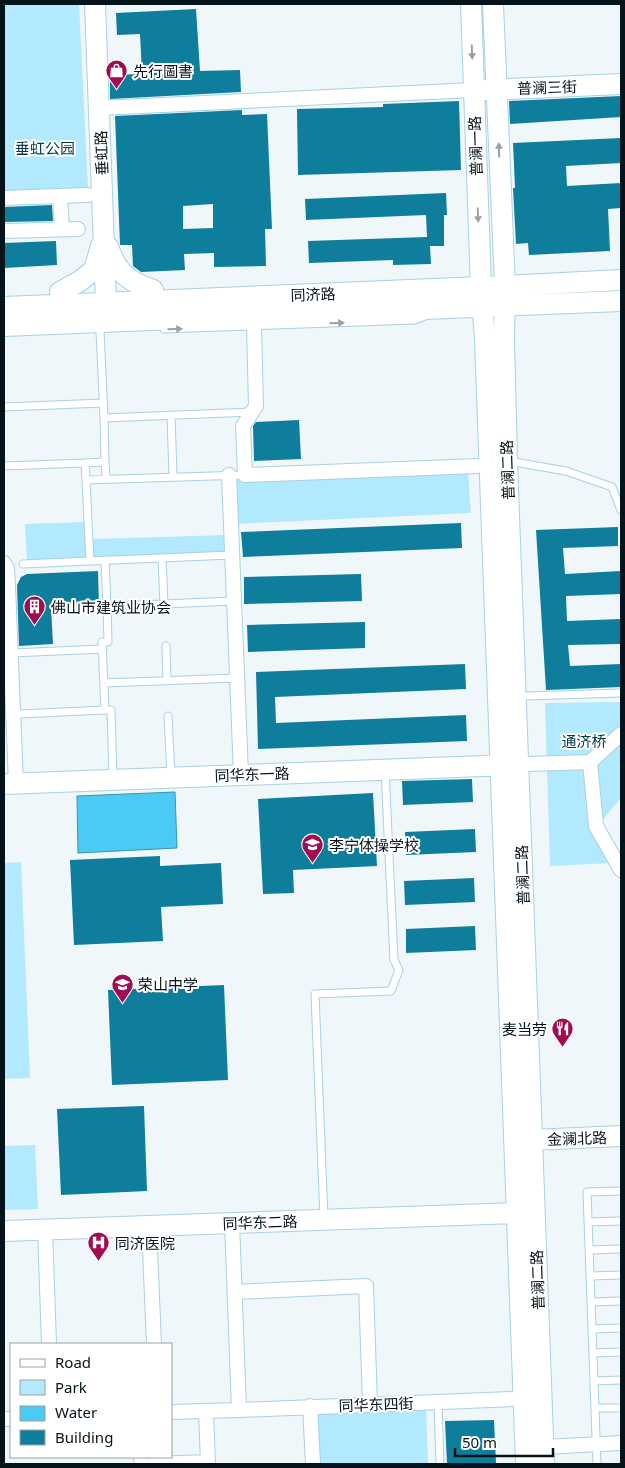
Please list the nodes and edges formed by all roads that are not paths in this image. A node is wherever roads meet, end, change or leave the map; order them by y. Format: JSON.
{"nodes":[{"id":1,"x":96,"y":4,"type":"edge"},
{"id":2,"x":470,"y":4,"type":"edge"},
{"id":3,"x":493,"y":4,"type":"edge"},
{"id":4,"x":621,"y":84,"type":"edge"},
{"id":5,"x":497,"y":89,"type":"junction"},
{"id":6,"x":473,"y":90,"type":"junction"},
{"id":7,"x":100,"y":108,"type":"junction"},
{"id":8,"x":88,"y":195,"type":"dead end"},
{"id":9,"x":60,"y":196,"type":"junction"},
{"id":10,"x":4,"y":198,"type":"edge"},
{"id":11,"x":62,"y":229,"type":"junction"},
{"id":12,"x":78,"y":229,"type":"dead end"},
{"id":13,"x":4,"y":231,"type":"edge"},
{"id":14,"x":104,"y":235,"type":"junction"},
{"id":15,"x":621,"y":269,"type":"edge"},
{"id":16,"x":621,"y":280,"type":"edge"},
{"id":17,"x":546,"y":284,"type":"junction"},
{"id":18,"x":505,"y":286,"type":"junction"},
{"id":19,"x":153,"y":290,"type":"junction"},
{"id":20,"x":60,"y":292,"type":"junction"},
{"id":21,"x":4,"y":295,"type":"edge"},
{"id":22,"x":482,"y":297,"type":"junction"},
{"id":23,"x":444,"y":299,"type":"junction"},
{"id":24,"x":135,"y":301,"type":"junction"},
{"id":25,"x":621,"y":301,"type":"edge"},
{"id":26,"x":106,"y":302,"type":"junction"},
{"id":27,"x":547,"y":305,"type":"junction"},
{"id":28,"x":504,"y":306,"type":"junction"},
{"id":29,"x":4,"y":307,"type":"edge"},
{"id":30,"x":621,"y":313,"type":"edge"},
{"id":31,"x":79,"y":323,"type":"junction"},
{"id":32,"x":4,"y":326,"type":"edge"},
{"id":33,"x":254,"y":326,"type":"junction"},
{"id":34,"x":150,"y":327,"type":"junction"},
{"id":35,"x":494,"y":339,"type":"junction"},
{"id":36,"x":103,"y":403,"type":"junction"},
{"id":37,"x":4,"y":407,"type":"edge"},
{"id":38,"x":252,"y":412,"type":"junction"},
{"id":39,"x":171,"y":415,"type":"junction"},
{"id":40,"x":104,"y":418,"type":"junction"},
{"id":41,"x":106,"y":462,"type":"junction"},
{"id":42,"x":513,"y":462,"type":"junction"},
{"id":43,"x":85,"y":463,"type":"junction"},
{"id":44,"x":4,"y":466,"type":"edge"},
{"id":45,"x":477,"y":466,"type":"junction"},
{"id":46,"x":229,"y":475,"type":"junction"},
{"id":47,"x":244,"y":475,"type":"junction"},
{"id":48,"x":173,"y":477,"type":"junction"},
{"id":49,"x":86,"y":480,"type":"junction"},
{"id":50,"x":106,"y":480,"type":"junction"},
{"id":51,"x":621,"y":510,"type":"edge"},
{"id":52,"x":231,"y":555,"type":"junction"},
{"id":53,"x":162,"y":558,"type":"junction"},
{"id":54,"x":105,"y":560,"type":"junction"},
{"id":55,"x":90,"y":561,"type":"junction"},
{"id":56,"x":4,"y":563,"type":"edge"},
{"id":57,"x":22,"y":564,"type":"dead end"},
{"id":58,"x":233,"y":601,"type":"junction"},
{"id":59,"x":164,"y":604,"type":"junction"},
{"id":60,"x":107,"y":606,"type":"junction"},
{"id":61,"x":166,"y":646,"type":"dead end"},
{"id":62,"x":103,"y":649,"type":"junction"},
{"id":63,"x":11,"y":653,"type":"junction"},
{"id":64,"x":237,"y":678,"type":"junction"},
{"id":65,"x":167,"y":681,"type":"junction"},
{"id":66,"x":104,"y":683,"type":"junction"},
{"id":67,"x":621,"y":693,"type":"edge"},
{"id":68,"x":525,"y":696,"type":"junction"},
{"id":69,"x":105,"y":710,"type":"junction"},
{"id":70,"x":20,"y":714,"type":"dead end"},
{"id":71,"x":168,"y":716,"type":"dead end"},
{"id":72,"x":621,"y":734,"type":"edge"},
{"id":73,"x":590,"y":762,"type":"junction"},
{"id":74,"x":508,"y":765,"type":"junction"},
{"id":75,"x":385,"y":769,"type":"junction"},
{"id":76,"x":241,"y":775,"type":"junction"},
{"id":77,"x":171,"y":777,"type":"junction"},
{"id":78,"x":114,"y":779,"type":"junction"},
{"id":79,"x":10,"y":784,"type":"edge"},
{"id":80,"x":621,"y":870,"type":"edge"},
{"id":81,"x":621,"y":1136,"type":"edge"},
{"id":82,"x":537,"y":1139,"type":"junction"},
{"id":83,"x":621,"y":1191,"type":"edge"},
{"id":84,"x":511,"y":1213,"type":"junction"},
{"id":85,"x":324,"y":1220,"type":"junction"},
{"id":86,"x":621,"y":1221,"type":"edge"},
{"id":87,"x":232,"y":1222,"type":"junction"},
{"id":88,"x":588,"y":1222,"type":"junction"},
{"id":89,"x":149,"y":1226,"type":"junction"},
{"id":90,"x":45,"y":1230,"type":"junction"},
{"id":91,"x":4,"y":1231,"type":"edge"},
{"id":92,"x":621,"y":1248,"type":"edge"},
{"id":93,"x":590,"y":1250,"type":"junction"},
{"id":94,"x":621,"y":1275,"type":"edge"},
{"id":95,"x":590,"y":1276,"type":"junction"},
{"id":96,"x":235,"y":1292,"type":"junction"},
{"id":97,"x":621,"y":1301,"type":"edge"},
{"id":98,"x":591,"y":1302,"type":"junction"},
{"id":99,"x":621,"y":1328,"type":"edge"},
{"id":100,"x":592,"y":1329,"type":"junction"},
{"id":101,"x":49,"y":1343,"type":"edge"},
{"id":102,"x":154,"y":1343,"type":"edge"},
{"id":103,"x":621,"y":1352,"type":"edge"},
{"id":104,"x":593,"y":1353,"type":"junction"},
{"id":105,"x":621,"y":1380,"type":"edge"},
{"id":106,"x":594,"y":1381,"type":"junction"},
{"id":107,"x":513,"y":1399,"type":"junction"},
{"id":108,"x":438,"y":1402,"type":"junction"},
{"id":109,"x":370,"y":1404,"type":"junction"},
{"id":110,"x":310,"y":1406,"type":"junction"},
{"id":111,"x":596,"y":1408,"type":"junction"},
{"id":112,"x":621,"y":1408,"type":"edge"},
{"id":113,"x":239,"y":1410,"type":"junction"},
{"id":114,"x":206,"y":1411,"type":"junction"},
{"id":115,"x":172,"y":1412,"type":"edge"},
{"id":116,"x":621,"y":1443,"type":"edge"},
{"id":117,"x":597,"y":1444,"type":"junction"},
{"id":118,"x":548,"y":1455,"type":"edge"},
{"id":119,"x":208,"y":1463,"type":"edge"},
{"id":120,"x":154,"y":1464,"type":"edge"},
{"id":121,"x":312,"y":1464,"type":"edge"},
{"id":122,"x":440,"y":1464,"type":"edge"},
{"id":123,"x":516,"y":1464,"type":"edge"},
{"id":124,"x":526,"y":1464,"type":"edge"},
{"id":125,"x":598,"y":1464,"type":"edge"}],
"edges":[{"from":1,"to":7,"type":"main road","name":"垂虹路"},
{"from":2,"to":6,"type":"main road","name":"普澜一路","one_way":true},
{"from":3,"to":5,"type":"main road","name":"普澜一路"},
{"from":4,"to":5,"type":"main road","name":"普澜三街"},
{"from":5,"to":6,"type":"main road","name":"普澜三街"},
{"from":18,"to":5,"type":"main road","name":"普澜一路","one_way":true},
{"from":6,"to":7,"type":"street"},
{"from":6,"to":22,"type":"main road","name":"普澜一路","one_way":true},
{"from":7,"to":14,"type":"main road","name":"垂虹路"},
{"from":8,"to":9,"type":"street"},
{"from":9,"to":10,"type":"street"},
{"from":9,"to":11,"type":"street"},
{"from":11,"to":12,"type":"street"},
{"from":11,"to":13,"type":"street"},
{"from":14,"to":19,"type":"main road"},
{"from":14,"to":20,"type":"main road"},
{"from":14,"to":26,"type":"main road","name":"垂虹路"},
{"from":15,"to":17,"type":"main road"},
{"from":16,"to":17,"type":"main road","name":"同济路"},
{"from":17,"to":18,"type":"main road","name":"同济路"},
{"from":18,"to":22,"type":"main road","name":"同济路"},
{"from":18,"to":28,"type":"main road","name":"普澜二路"},
{"from":19,"to":23,"type":"main road"},
{"from":19,"to":24,"type":"main road"},
{"from":20,"to":21,"type":"main road"},
{"from":20,"to":31,"type":"main road"},
{"from":22,"to":23,"type":"main road","name":"同济路"},
{"from":22,"to":28,"type":"main road","name":"同济路"},
{"from":22,"to":35,"type":"main road","name":"普澜二路"},
{"from":23,"to":24,"type":"main road","name":"同济路"},
{"from":33,"to":23,"type":"lane","one_way":true},
{"from":23,"to":34,"type":"main road","name":"同济路"},
{"from":24,"to":26,"type":"main road","name":"同济路"},
{"from":25,"to":27,"type":"main road","name":"同济路"},
{"from":26,"to":31,"type":"main road","name":"同济路"},
{"from":27,"to":28,"type":"main road","name":"同济路"},
{"from":27,"to":30,"type":"main road"},
{"from":28,"to":35,"type":"main road","name":"普澜二路"},
{"from":29,"to":31,"type":"main road","name":"同济路"},
{"from":31,"to":32,"type":"main road","name":"同济路"},
{"from":31,"to":34,"type":"main road","name":"同济路"},
{"from":31,"to":36,"type":"lane"},
{"from":34,"to":33,"type":"lane","one_way":true},
{"from":33,"to":38,"type":"street"},
{"from":35,"to":42,"type":"main road","name":"普澜二路"},
{"from":35,"to":45,"type":"main road"},
{"from":35,"to":74,"type":"main road","name":"普澜二路"},
{"from":36,"to":37,"type":"lane"},
{"from":36,"to":40,"type":"lane"},
{"from":38,"to":39,"type":"lane"},
{"from":38,"to":47,"type":"street"},
{"from":39,"to":40,"type":"lane"},
{"from":39,"to":48,"type":"lane"},
{"from":40,"to":41,"type":"lane"},
{"from":41,"to":43,"type":"lane"},
{"from":41,"to":50,"type":"lane"},
{"from":42,"to":51,"type":"lane"},
{"from":42,"to":68,"type":"main road"},
{"from":42,"to":74,"type":"main road","name":"普澜二路"},
{"from":43,"to":44,"type":"lane"},
{"from":43,"to":49,"type":"lane"},
{"from":45,"to":47,"type":"street"},
{"from":45,"to":74,"type":"main road"},
{"from":46,"to":47,"type":"lane"},
{"from":46,"to":48,"type":"lane"},
{"from":46,"to":52,"type":"street"},
{"from":48,"to":50,"type":"lane"},
{"from":49,"to":50,"type":"lane"},
{"from":49,"to":55,"type":"lane"},
{"from":52,"to":53,"type":"lane"},
{"from":52,"to":58,"type":"street"},
{"from":53,"to":54,"type":"lane"},
{"from":53,"to":59,"type":"lane"},
{"from":54,"to":55,"type":"lane"},
{"from":54,"to":60,"type":"lane"},
{"from":55,"to":57,"type":"lane"},
{"from":56,"to":63,"type":"street"},
{"from":58,"to":59,"type":"lane"},
{"from":58,"to":64,"type":"street"},
{"from":59,"to":60,"type":"lane"},
{"from":60,"to":62,"type":"lane"},
{"from":61,"to":65,"type":"lane"},
{"from":62,"to":63,"type":"lane"},
{"from":62,"to":66,"type":"lane"},
{"from":63,"to":79,"type":"street"},
{"from":64,"to":65,"type":"lane"},
{"from":64,"to":76,"type":"street"},
{"from":65,"to":66,"type":"lane"},
{"from":66,"to":69,"type":"lane"},
{"from":67,"to":68,"type":"lane"},
{"from":68,"to":74,"type":"main road"},
{"from":69,"to":70,"type":"lane"},
{"from":69,"to":78,"type":"lane"},
{"from":71,"to":77,"type":"lane"},
{"from":72,"to":73,"type":"street"},
{"from":73,"to":74,"type":"street"},
{"from":73,"to":80,"type":"street"},
{"from":74,"to":75,"type":"main road","name":"同华东一路"},
{"from":74,"to":82,"type":"main road"},
{"from":74,"to":84,"type":"main road"},
{"from":75,"to":76,"type":"main road","name":"同华东一路"},
{"from":75,"to":85,"type":"lane"},
{"from":76,"to":77,"type":"main road","name":"同华东一路"},
{"from":77,"to":78,"type":"main road","name":"同华东一路"},
{"from":78,"to":79,"type":"main road","name":"同华东一路"},
{"from":81,"to":82,"type":"main road","name":"金澜北路"},
{"from":82,"to":118,"type":"main road"},
{"from":83,"to":88,"type":"lane"},
{"from":84,"to":85,"type":"main road","name":"同华东二路"},
{"from":84,"to":107,"type":"main road"},
{"from":84,"to":124,"type":"main road","name":"普澜二路"},
{"from":85,"to":87,"type":"main road","name":"同华东二路"},
{"from":86,"to":88,"type":"lane"},
{"from":87,"to":89,"type":"main road","name":"同华东二路"},
{"from":87,"to":96,"type":"street"},
{"from":88,"to":93,"type":"lane"},
{"from":89,"to":90,"type":"main road","name":"同华东二路"},
{"from":89,"to":102,"type":"street"},
{"from":90,"to":91,"type":"main road","name":"同华东二路"},
{"from":90,"to":101,"type":"street"},
{"from":92,"to":93,"type":"lane"},
{"from":93,"to":95,"type":"lane"},
{"from":94,"to":95,"type":"lane"},
{"from":95,"to":98,"type":"lane"},
{"from":96,"to":109,"type":"street"},
{"from":96,"to":113,"type":"street"},
{"from":97,"to":98,"type":"lane"},
{"from":98,"to":100,"type":"lane"},
{"from":99,"to":100,"type":"lane"},
{"from":100,"to":104,"type":"lane"},
{"from":103,"to":104,"type":"lane"},
{"from":104,"to":106,"type":"lane"},
{"from":105,"to":106,"type":"lane"},
{"from":106,"to":111,"type":"lane"},
{"from":107,"to":108,"type":"street","name":"同华东四街"},
{"from":107,"to":123,"type":"main road"},
{"from":108,"to":109,"type":"street","name":"同华东四街"},
{"from":108,"to":122,"type":"lane"},
{"from":109,"to":110,"type":"street","name":"同华东四街"},
{"from":110,"to":113,"type":"street","name":"同华东四街"},
{"from":110,"to":121,"type":"street"},
{"from":111,"to":112,"type":"lane"},
{"from":111,"to":117,"type":"lane"},
{"from":113,"to":114,"type":"street","name":"同华东四街"},
{"from":114,"to":115,"type":"street","name":"同华东四街"},
{"from":114,"to":119,"type":"street"},
{"from":116,"to":117,"type":"street"},
{"from":117,"to":118,"type":"street"},
{"from":117,"to":125,"type":"lane"},
{"from":119,"to":120,"type":"street"}]}
